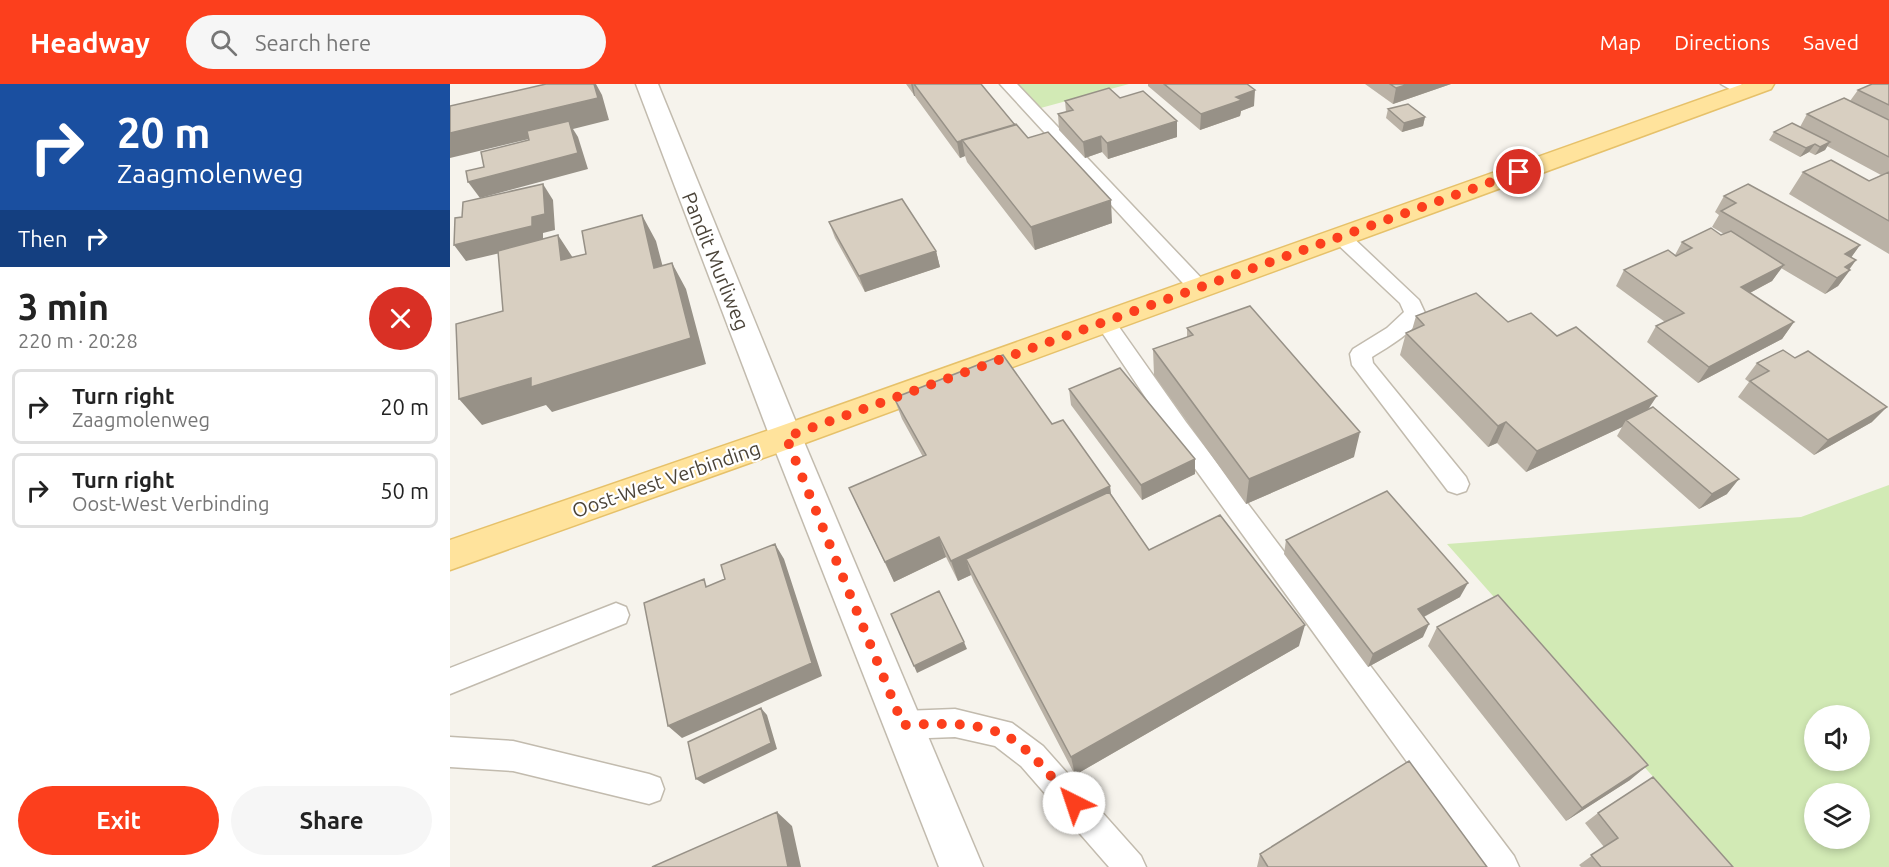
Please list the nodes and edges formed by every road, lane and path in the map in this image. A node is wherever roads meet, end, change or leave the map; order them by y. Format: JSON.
{"nodes":[{"id":1,"x":647,"y":84,"type":"edge"},
{"id":2,"x":1008,"y":84,"type":"edge"},
{"id":3,"x":1745,"y":86,"type":"edge"},
{"id":4,"x":1341,"y":237,"type":"junction"},
{"id":5,"x":1199,"y":288,"type":"junction"},
{"id":6,"x":1105,"y":322,"type":"junction"},
{"id":7,"x":786,"y":437,"type":"junction"},
{"id":8,"x":1457,"y":484,"type":"dead end"},
{"id":9,"x":450,"y":555,"type":"edge"},
{"id":10,"x":616,"y":615,"type":"dead end"},
{"id":11,"x":450,"y":681,"type":"edge"},
{"id":12,"x":903,"y":725,"type":"junction"},
{"id":13,"x":450,"y":752,"type":"edge"},
{"id":14,"x":649,"y":789,"type":"dead end"},
{"id":15,"x":961,"y":867,"type":"edge"},
{"id":16,"x":1130,"y":867,"type":"edge"},
{"id":17,"x":1503,"y":867,"type":"edge"}],
"edges":[{"from":1,"to":7,"type":"street","name":"Pandit Murliweg"},
{"from":2,"to":5,"type":"lane"},
{"from":3,"to":4,"type":"main road","name":"Oost-West Verbinding"},
{"from":4,"to":5,"type":"main road","name":"Oost-West Verbinding"},
{"from":4,"to":8,"type":"lane"},
{"from":5,"to":6,"type":"main road","name":"Oost-West Verbinding"},
{"from":6,"to":7,"type":"main road","name":"Oost-West Verbinding"},
{"from":6,"to":17,"type":"lane"},
{"from":7,"to":9,"type":"main road","name":"Oost-West Verbinding"},
{"from":7,"to":12,"type":"street","name":"Pandit Murliweg"},
{"from":10,"to":11,"type":"lane"},
{"from":12,"to":15,"type":"street","name":"Pandit Murliweg"},
{"from":12,"to":16,"type":"lane"},
{"from":13,"to":14,"type":"lane"}]}
